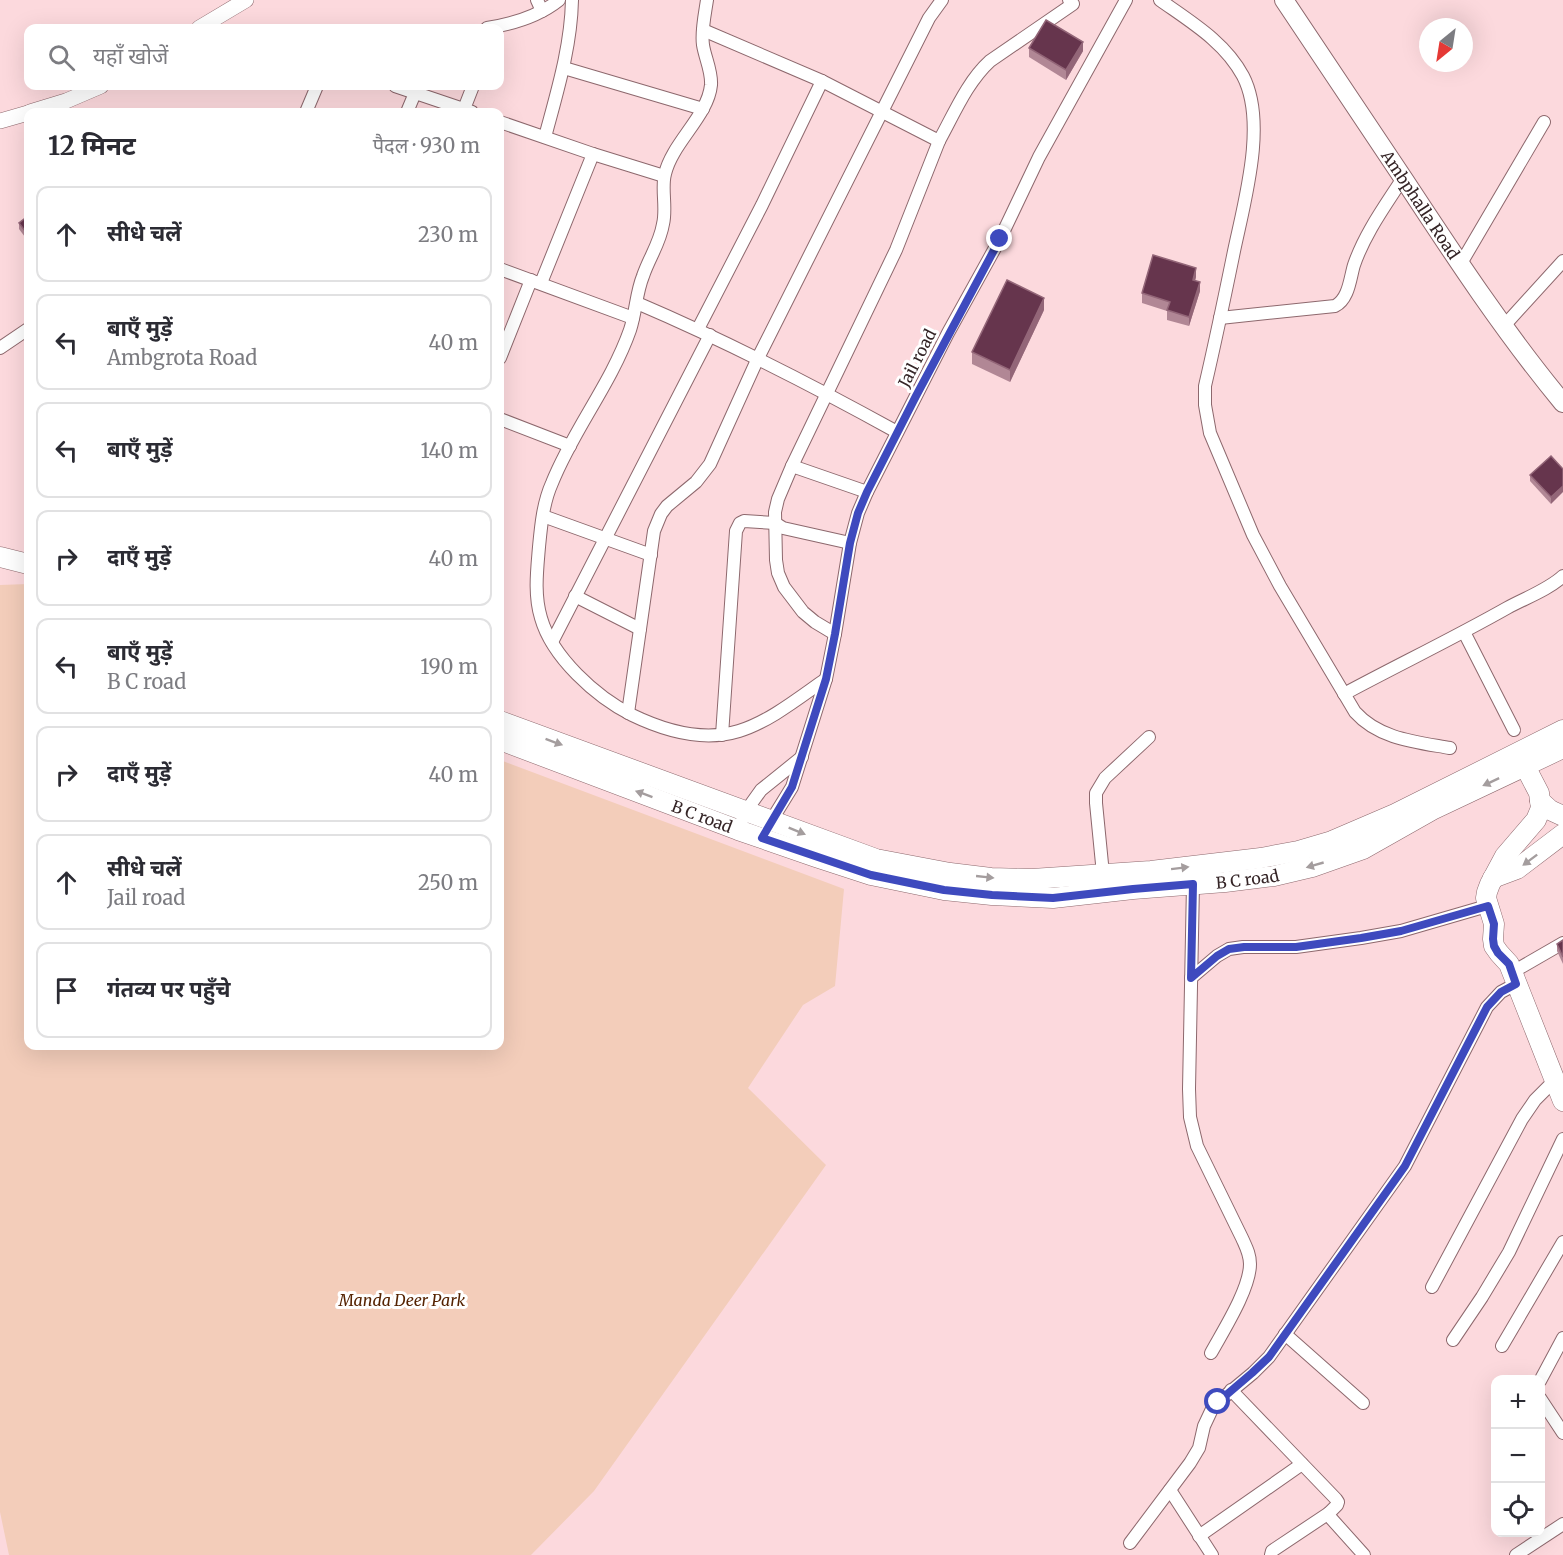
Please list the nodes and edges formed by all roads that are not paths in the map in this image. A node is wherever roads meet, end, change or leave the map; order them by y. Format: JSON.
{"nodes":[{"id":1,"x":246,"y":0,"type":"edge"},
{"id":2,"x":560,"y":0,"type":"edge"},
{"id":3,"x":572,"y":0,"type":"edge"},
{"id":4,"x":707,"y":0,"type":"edge"},
{"id":5,"x":942,"y":0,"type":"edge"},
{"id":6,"x":1126,"y":0,"type":"edge"},
{"id":7,"x":1160,"y":0,"type":"edge"},
{"id":8,"x":1284,"y":0,"type":"edge"},
{"id":9,"x":1073,"y":1,"type":"edge"},
{"id":10,"x":540,"y":5,"type":"edge"},
{"id":11,"x":206,"y":24,"type":"edge"},
{"id":12,"x":504,"y":25,"type":"edge"},
{"id":13,"x":703,"y":30,"type":"junction"},
{"id":14,"x":564,"y":68,"type":"junction"},
{"id":15,"x":822,"y":81,"type":"junction"},
{"id":16,"x":91,"y":90,"type":"edge"},
{"id":17,"x":315,"y":90,"type":"edge"},
{"id":18,"x":406,"y":90,"type":"edge"},
{"id":19,"x":472,"y":90,"type":"edge"},
{"id":20,"x":415,"y":93,"type":"junction"},
{"id":21,"x":43,"y":108,"type":"edge"},
{"id":22,"x":308,"y":108,"type":"edge"},
{"id":23,"x":409,"y":108,"type":"edge"},
{"id":24,"x":459,"y":108,"type":"edge"},
{"id":25,"x":469,"y":108,"type":"edge"},
{"id":26,"x":703,"y":109,"type":"junction"},
{"id":27,"x":883,"y":112,"type":"junction"},
{"id":28,"x":24,"y":114,"type":"edge"},
{"id":29,"x":0,"y":121,"type":"edge"},
{"id":30,"x":1544,"y":122,"type":"dead end"},
{"id":31,"x":504,"y":125,"type":"edge"},
{"id":32,"x":545,"y":137,"type":"junction"},
{"id":33,"x":939,"y":141,"type":"junction"},
{"id":34,"x":593,"y":154,"type":"junction"},
{"id":35,"x":664,"y":176,"type":"junction"},
{"id":36,"x":1403,"y":178,"type":"junction"},
{"id":37,"x":1563,"y":261,"type":"edge"},
{"id":38,"x":1460,"y":265,"type":"junction"},
{"id":39,"x":504,"y":270,"type":"edge"},
{"id":40,"x":536,"y":281,"type":"junction"},
{"id":41,"x":637,"y":303,"type":"junction"},
{"id":42,"x":633,"y":318,"type":"junction"},
{"id":43,"x":1220,"y":318,"type":"junction"},
{"id":44,"x":1503,"y":327,"type":"junction"},
{"id":45,"x":698,"y":329,"type":"junction"},
{"id":46,"x":24,"y":331,"type":"edge"},
{"id":47,"x":710,"y":335,"type":"junction"},
{"id":48,"x":0,"y":348,"type":"edge"},
{"id":49,"x":504,"y":349,"type":"edge"},
{"id":50,"x":758,"y":358,"type":"junction"},
{"id":51,"x":826,"y":392,"type":"junction"},
{"id":52,"x":1563,"y":403,"type":"edge"},
{"id":53,"x":504,"y":421,"type":"edge"},
{"id":54,"x":897,"y":432,"type":"junction"},
{"id":55,"x":570,"y":446,"type":"junction"},
{"id":56,"x":792,"y":466,"type":"junction"},
{"id":57,"x":867,"y":492,"type":"junction"},
{"id":58,"x":543,"y":516,"type":"junction"},
{"id":59,"x":775,"y":523,"type":"junction"},
{"id":60,"x":605,"y":538,"type":"junction"},
{"id":61,"x":0,"y":543,"type":"edge"},
{"id":62,"x":850,"y":543,"type":"junction"},
{"id":63,"x":24,"y":549,"type":"edge"},
{"id":64,"x":651,"y":555,"type":"junction"},
{"id":65,"x":0,"y":557,"type":"edge"},
{"id":66,"x":24,"y":563,"type":"edge"},
{"id":67,"x":1563,"y":576,"type":"edge"},
{"id":68,"x":575,"y":596,"type":"junction"},
{"id":69,"x":640,"y":629,"type":"junction"},
{"id":70,"x":1464,"y":632,"type":"junction"},
{"id":71,"x":835,"y":634,"type":"junction"},
{"id":72,"x":552,"y":642,"type":"junction"},
{"id":73,"x":826,"y":679,"type":"junction"},
{"id":74,"x":1344,"y":694,"type":"junction"},
{"id":75,"x":628,"y":713,"type":"junction"},
{"id":76,"x":504,"y":723,"type":"edge"},
{"id":77,"x":1514,"y":730,"type":"dead end"},
{"id":78,"x":1563,"y":730,"type":"edge"},
{"id":79,"x":722,"y":735,"type":"junction"},
{"id":80,"x":1149,"y":737,"type":"dead end"},
{"id":81,"x":504,"y":742,"type":"edge"},
{"id":82,"x":1450,"y":748,"type":"dead end"},
{"id":83,"x":1563,"y":748,"type":"edge"},
{"id":84,"x":802,"y":756,"type":"junction"},
{"id":85,"x":1521,"y":760,"type":"junction"},
{"id":86,"x":1540,"y":801,"type":"junction"},
{"id":87,"x":746,"y":811,"type":"junction"},
{"id":88,"x":1563,"y":816,"type":"edge"},
{"id":89,"x":771,"y":821,"type":"junction"},
{"id":90,"x":738,"y":830,"type":"junction"},
{"id":91,"x":1563,"y":834,"type":"edge"},
{"id":92,"x":762,"y":838,"type":"junction"},
{"id":93,"x":1103,"y":874,"type":"junction"},
{"id":94,"x":1493,"y":878,"type":"junction"},
{"id":95,"x":1193,"y":884,"type":"junction"},
{"id":96,"x":1491,"y":915,"type":"junction"},
{"id":97,"x":1563,"y":943,"type":"edge"},
{"id":98,"x":1512,"y":974,"type":"junction"},
{"id":99,"x":1191,"y":978,"type":"junction"},
{"id":100,"x":1555,"y":1080,"type":"junction"},
{"id":101,"x":1563,"y":1101,"type":"edge"},
{"id":102,"x":1563,"y":1139,"type":"edge"},
{"id":103,"x":1563,"y":1242,"type":"edge"},
{"id":104,"x":1432,"y":1287,"type":"dead end"},
{"id":105,"x":1285,"y":1334,"type":"junction"},
{"id":106,"x":1563,"y":1338,"type":"edge"},
{"id":107,"x":1453,"y":1340,"type":"dead end"},
{"id":108,"x":1502,"y":1346,"type":"dead end"},
{"id":109,"x":1211,"y":1353,"type":"dead end"},
{"id":110,"x":1543,"y":1375,"type":"edge"},
{"id":111,"x":1232,"y":1390,"type":"junction"},
{"id":112,"x":1363,"y":1403,"type":"dead end"},
{"id":113,"x":1545,"y":1406,"type":"edge"},
{"id":114,"x":1563,"y":1433,"type":"edge"},
{"id":115,"x":1302,"y":1464,"type":"junction"},
{"id":116,"x":1170,"y":1490,"type":"junction"},
{"id":117,"x":1329,"y":1513,"type":"junction"},
{"id":118,"x":1563,"y":1524,"type":"edge"},
{"id":119,"x":1199,"y":1536,"type":"junction"},
{"id":120,"x":1130,"y":1543,"type":"dead end"},
{"id":121,"x":1523,"y":1553,"type":"edge"},
{"id":122,"x":1212,"y":1555,"type":"edge"},
{"id":123,"x":1271,"y":1555,"type":"edge"},
{"id":124,"x":1364,"y":1555,"type":"edge"}],
"edges":[{"from":1,"to":11,"type":"street"},
{"from":2,"to":10,"type":"street"},
{"from":3,"to":14,"type":"street"},
{"from":4,"to":13,"type":"street"},
{"from":5,"to":27,"type":"street"},
{"from":6,"to":54,"type":"street","name":"Jail road"},
{"from":7,"to":43,"type":"street"},
{"from":8,"to":36,"type":"main road","name":"Ambphalla Road"},
{"from":9,"to":33,"type":"street"},
{"from":10,"to":12,"type":"street"},
{"from":13,"to":15,"type":"street"},
{"from":13,"to":26,"type":"street"},
{"from":14,"to":26,"type":"street"},
{"from":14,"to":32,"type":"street"},
{"from":15,"to":27,"type":"street"},
{"from":15,"to":45,"type":"street"},
{"from":16,"to":21,"type":"street"},
{"from":17,"to":22,"type":"street"},
{"from":18,"to":20,"type":"street"},
{"from":19,"to":25,"type":"street"},
{"from":20,"to":23,"type":"street"},
{"from":20,"to":24,"type":"street"},
{"from":26,"to":35,"type":"street"},
{"from":27,"to":33,"type":"street"},
{"from":27,"to":50,"type":"street"},
{"from":28,"to":29,"type":"street"},
{"from":30,"to":38,"type":"street"},
{"from":31,"to":32,"type":"street"},
{"from":32,"to":34,"type":"street"},
{"from":33,"to":51,"type":"street"},
{"from":34,"to":35,"type":"street"},
{"from":34,"to":40,"type":"street"},
{"from":35,"to":41,"type":"street"},
{"from":36,"to":38,"type":"main road","name":"Ambphalla Road"},
{"from":36,"to":43,"type":"street"},
{"from":37,"to":44,"type":"street"},
{"from":38,"to":44,"type":"main road","name":"Ambphalla Road"},
{"from":39,"to":40,"type":"street"},
{"from":40,"to":42,"type":"street"},
{"from":40,"to":49,"type":"street"},
{"from":41,"to":42,"type":"street"},
{"from":41,"to":45,"type":"street"},
{"from":42,"to":55,"type":"street"},
{"from":43,"to":74,"type":"street"},
{"from":44,"to":52,"type":"main road","name":"Ambphalla Road"},
{"from":45,"to":47,"type":"street"},
{"from":46,"to":48,"type":"street"},
{"from":47,"to":50,"type":"street"},
{"from":47,"to":60,"type":"street"},
{"from":50,"to":51,"type":"street"},
{"from":50,"to":64,"type":"street"},
{"from":51,"to":54,"type":"street"},
{"from":51,"to":56,"type":"street"},
{"from":53,"to":55,"type":"street"},
{"from":54,"to":57,"type":"street","name":"Jail road"},
{"from":55,"to":58,"type":"street"},
{"from":56,"to":57,"type":"street"},
{"from":56,"to":59,"type":"street"},
{"from":57,"to":62,"type":"street","name":"Jail road"},
{"from":58,"to":60,"type":"street"},
{"from":58,"to":72,"type":"street"},
{"from":59,"to":62,"type":"street"},
{"from":59,"to":71,"type":"street"},
{"from":59,"to":79,"type":"street"},
{"from":60,"to":64,"type":"street"},
{"from":60,"to":68,"type":"street"},
{"from":61,"to":63,"type":"main road"},
{"from":62,"to":71,"type":"street","name":"Jail road"},
{"from":64,"to":69,"type":"street"},
{"from":65,"to":66,"type":"main road"},
{"from":67,"to":70,"type":"street"},
{"from":68,"to":69,"type":"street"},
{"from":68,"to":72,"type":"street"},
{"from":69,"to":75,"type":"street"},
{"from":70,"to":74,"type":"street"},
{"from":70,"to":77,"type":"street"},
{"from":71,"to":73,"type":"street","name":"Jail road"},
{"from":72,"to":75,"type":"street"},
{"from":73,"to":79,"type":"street"},
{"from":73,"to":84,"type":"street","name":"Jail road"},
{"from":74,"to":82,"type":"street"},
{"from":75,"to":79,"type":"street"},
{"from":76,"to":87,"type":"main road","one_way":true},
{"from":78,"to":85,"type":"main road"},
{"from":80,"to":93,"type":"street"},
{"from":90,"to":81,"type":"main road","name":"B C road","one_way":true},
{"from":83,"to":85,"type":"main road","name":"B C road"},
{"from":84,"to":87,"type":"street"},
{"from":84,"to":89,"type":"street","name":"Jail road"},
{"from":85,"to":86,"type":"main road"},
{"from":93,"to":85,"type":"main road","one_way":true},
{"from":85,"to":95,"type":"main road","name":"B C road","one_way":true},
{"from":86,"to":88,"type":"main road"},
{"from":86,"to":94,"type":"main road"},
{"from":87,"to":89,"type":"main road"},
{"from":87,"to":90,"type":"street"},
{"from":89,"to":92,"type":"street","name":"Jail road"},
{"from":89,"to":93,"type":"main road","one_way":true},
{"from":90,"to":92,"type":"main road","name":"B C road"},
{"from":91,"to":94,"type":"main road","one_way":true},
{"from":92,"to":95,"type":"main road","name":"B C road"},
{"from":94,"to":96,"type":"main road"},
{"from":95,"to":99,"type":"street"},
{"from":96,"to":98,"type":"main road"},
{"from":96,"to":99,"type":"street"},
{"from":97,"to":98,"type":"street"},
{"from":98,"to":100,"type":"main road"},
{"from":98,"to":105,"type":"street"},
{"from":99,"to":109,"type":"street"},
{"from":100,"to":101,"type":"main road"},
{"from":100,"to":104,"type":"street"},
{"from":102,"to":107,"type":"street"},
{"from":103,"to":108,"type":"street"},
{"from":105,"to":111,"type":"street"},
{"from":105,"to":112,"type":"street"},
{"from":106,"to":110,"type":"street"},
{"from":111,"to":115,"type":"street"},
{"from":111,"to":116,"type":"street"},
{"from":113,"to":114,"type":"street"},
{"from":115,"to":117,"type":"street"},
{"from":115,"to":119,"type":"street"},
{"from":116,"to":119,"type":"street"},
{"from":116,"to":120,"type":"street"},
{"from":117,"to":123,"type":"street"},
{"from":117,"to":124,"type":"street"},
{"from":118,"to":121,"type":"street"},
{"from":119,"to":122,"type":"street"}]}
